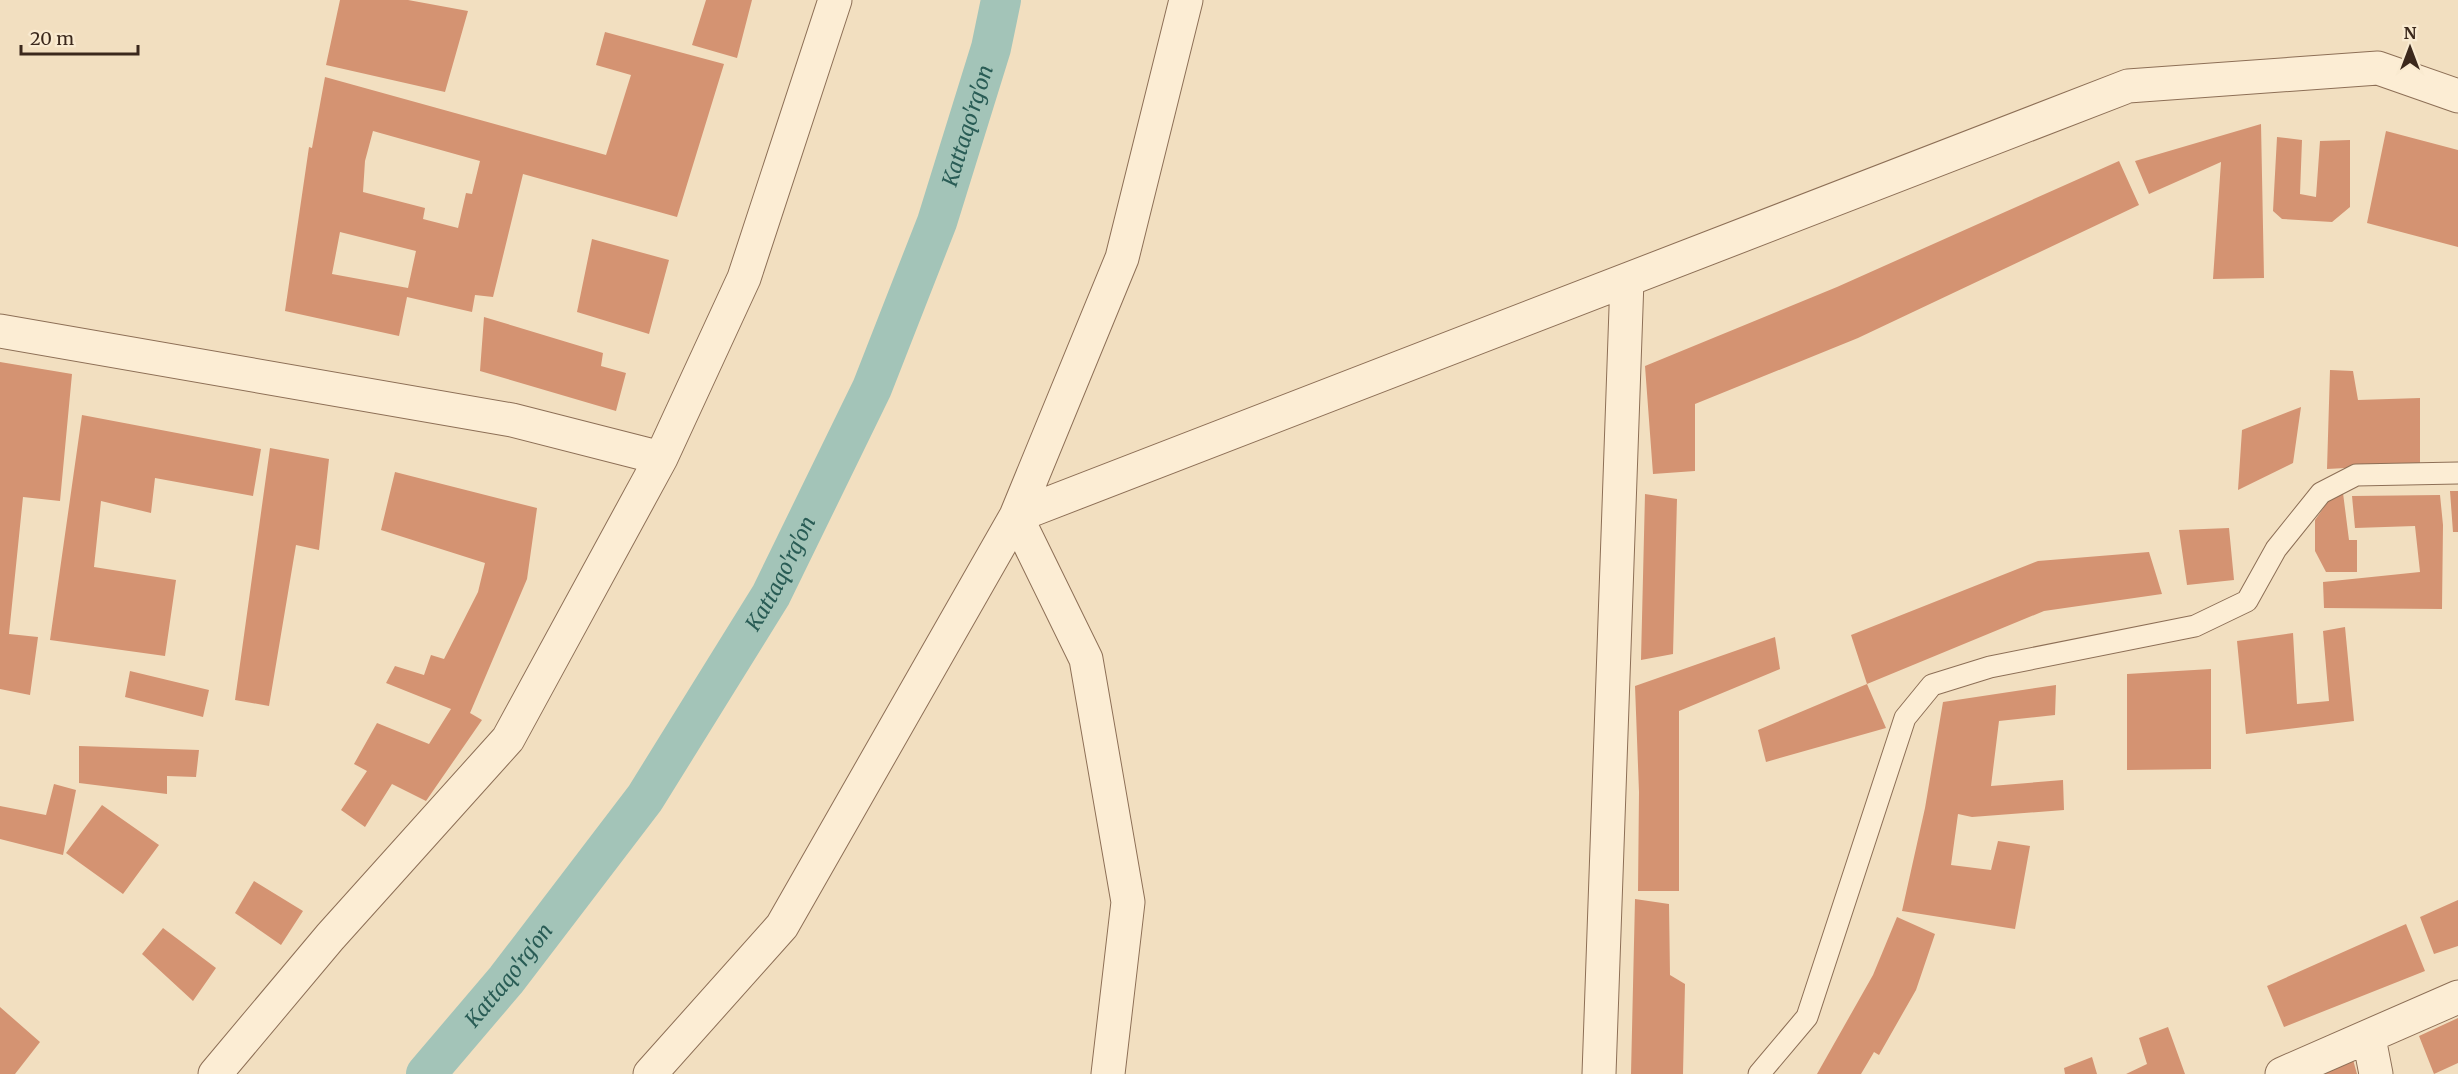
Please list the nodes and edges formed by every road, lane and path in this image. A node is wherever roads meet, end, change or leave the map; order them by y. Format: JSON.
{"nodes":[{"id":1,"x":835,"y":0,"type":"edge"},
{"id":2,"x":1186,"y":0,"type":"edge"},
{"id":3,"x":2456,"y":92,"type":"edge"},
{"id":4,"x":1627,"y":280,"type":"junction"},
{"id":5,"x":0,"y":331,"type":"edge"},
{"id":6,"x":661,"y":458,"type":"junction"},
{"id":7,"x":2458,"y":473,"type":"edge"},
{"id":8,"x":1016,"y":516,"type":"junction"},
{"id":9,"x":2458,"y":997,"type":"edge"},
{"id":10,"x":2369,"y":1038,"type":"junction"},
{"id":11,"x":215,"y":1074,"type":"edge"},
{"id":12,"x":650,"y":1074,"type":"edge"},
{"id":13,"x":1107,"y":1074,"type":"edge"},
{"id":14,"x":1599,"y":1074,"type":"edge"},
{"id":15,"x":1759,"y":1074,"type":"edge"},
{"id":16,"x":2282,"y":1074,"type":"edge"},
{"id":17,"x":2376,"y":1074,"type":"edge"}],
"edges":[{"from":1,"to":6,"type":"street"},
{"from":2,"to":8,"type":"street"},
{"from":3,"to":4,"type":"street"},
{"from":4,"to":8,"type":"street"},
{"from":4,"to":14,"type":"street"},
{"from":5,"to":6,"type":"street"},
{"from":6,"to":11,"type":"street"},
{"from":7,"to":15,"type":"lane"},
{"from":8,"to":12,"type":"street"},
{"from":8,"to":13,"type":"street"},
{"from":9,"to":10,"type":"street"},
{"from":10,"to":16,"type":"street"},
{"from":10,"to":17,"type":"street"}]}
